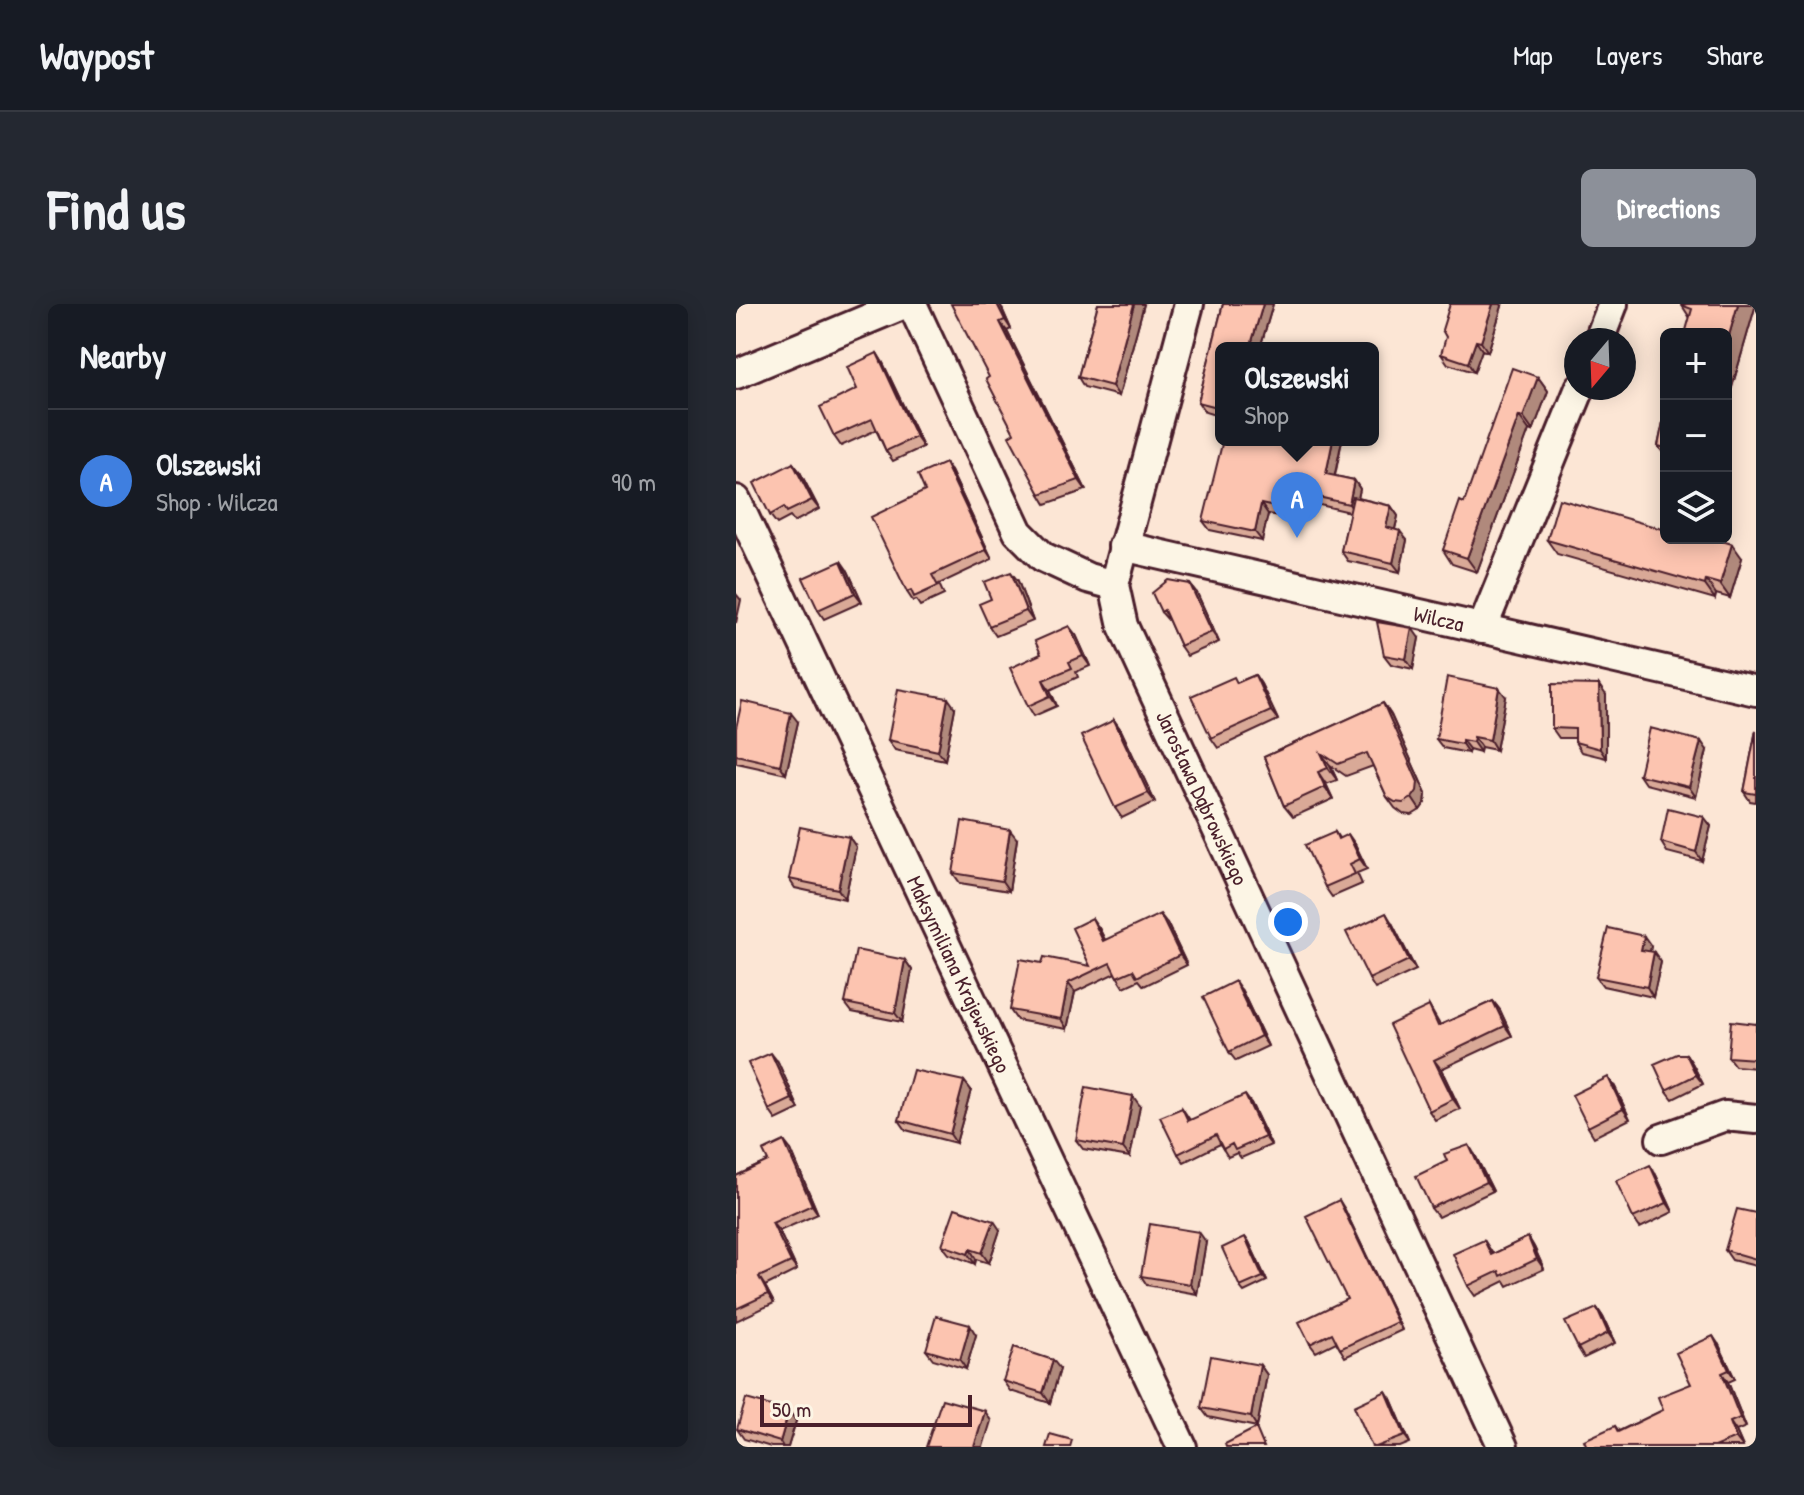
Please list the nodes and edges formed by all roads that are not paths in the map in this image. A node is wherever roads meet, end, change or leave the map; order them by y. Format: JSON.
{"nodes":[{"id":1,"x":904,"y":304,"type":"edge"},
{"id":2,"x":912,"y":304,"type":"edge"},
{"id":3,"x":1189,"y":304,"type":"edge"},
{"id":4,"x":1613,"y":304,"type":"edge"},
{"id":5,"x":1604,"y":328,"type":"edge"},
{"id":6,"x":736,"y":374,"type":"edge"},
{"id":7,"x":1575,"y":400,"type":"edge"},
{"id":8,"x":736,"y":500,"type":"edge"},
{"id":9,"x":1123,"y":546,"type":"junction"},
{"id":10,"x":1114,"y":585,"type":"junction"},
{"id":11,"x":1482,"y":629,"type":"junction"},
{"id":12,"x":1756,"y":691,"type":"edge"},
{"id":13,"x":1756,"y":1119,"type":"edge"},
{"id":14,"x":1661,"y":1139,"type":"dead end"},
{"id":15,"x":1182,"y":1447,"type":"edge"},
{"id":16,"x":1503,"y":1447,"type":"edge"}],
"edges":[{"from":1,"to":6,"type":"street"},
{"from":2,"to":10,"type":"street"},
{"from":3,"to":9,"type":"street","name":"Jarosława Dąbrowskiego"},
{"from":4,"to":5,"type":"street"},
{"from":7,"to":11,"type":"street"},
{"from":8,"to":15,"type":"street","name":"Maksymiliana Krajewskiego"},
{"from":9,"to":10,"type":"street","name":"Jarosława Dąbrowskiego"},
{"from":9,"to":11,"type":"street","name":"Wilcza"},
{"from":10,"to":16,"type":"street","name":"Jarosława Dąbrowskiego"},
{"from":11,"to":12,"type":"street","name":"Wilcza"},
{"from":13,"to":14,"type":"street"}]}
